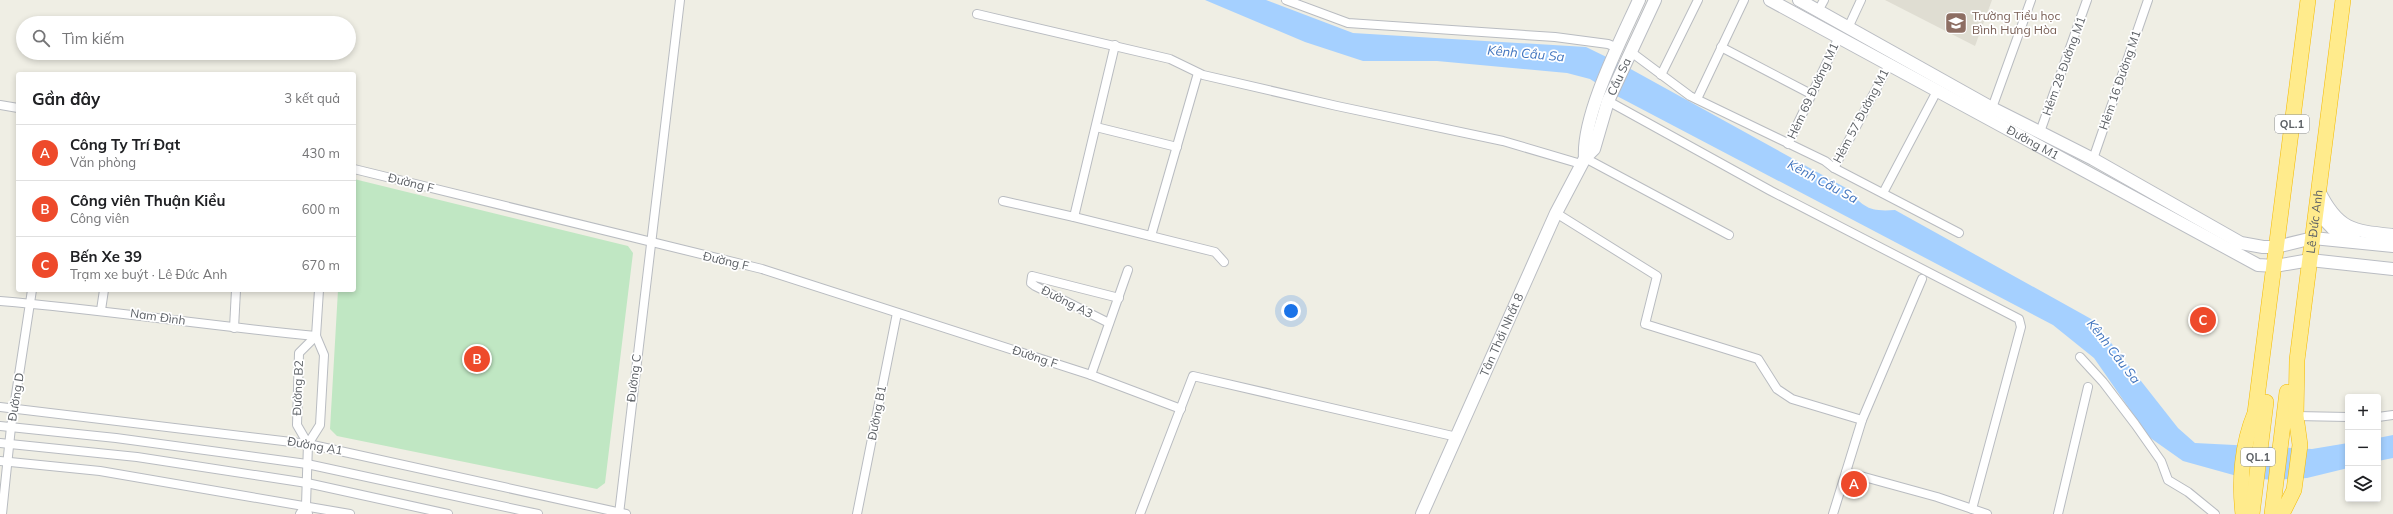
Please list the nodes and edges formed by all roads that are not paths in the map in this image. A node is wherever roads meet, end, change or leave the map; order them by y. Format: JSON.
{"nodes":[{"id":1,"x":680,"y":0,"type":"edge"},
{"id":2,"x":1286,"y":0,"type":"edge"},
{"id":3,"x":1639,"y":0,"type":"edge"},
{"id":4,"x":1655,"y":0,"type":"edge"},
{"id":5,"x":1698,"y":0,"type":"edge"},
{"id":6,"x":1744,"y":0,"type":"edge"},
{"id":7,"x":1770,"y":0,"type":"edge"},
{"id":8,"x":1799,"y":0,"type":"edge"},
{"id":9,"x":1824,"y":0,"type":"edge"},
{"id":10,"x":1861,"y":0,"type":"edge"},
{"id":11,"x":2031,"y":0,"type":"edge"},
{"id":12,"x":2088,"y":0,"type":"edge"},
{"id":13,"x":2148,"y":0,"type":"edge"},
{"id":14,"x":2308,"y":0,"type":"edge"},
{"id":15,"x":2317,"y":0,"type":"edge"},
{"id":16,"x":2335,"y":0,"type":"edge"},
{"id":17,"x":2343,"y":0,"type":"edge"},
{"id":18,"x":1818,"y":11,"type":"junction"},
{"id":19,"x":977,"y":14,"type":"dead end"},
{"id":20,"x":1848,"y":28,"type":"junction"},
{"id":21,"x":1838,"y":37,"type":"junction"},
{"id":22,"x":1115,"y":45,"type":"junction"},
{"id":23,"x":1721,"y":46,"type":"junction"},
{"id":24,"x":1618,"y":48,"type":"junction"},
{"id":25,"x":1631,"y":52,"type":"junction"},
{"id":26,"x":1889,"y":65,"type":"junction"},
{"id":27,"x":1198,"y":73,"type":"junction"},
{"id":28,"x":1662,"y":75,"type":"junction"},
{"id":29,"x":1937,"y":91,"type":"junction"},
{"id":30,"x":1811,"y":94,"type":"junction"},
{"id":31,"x":1603,"y":99,"type":"junction"},
{"id":32,"x":1697,"y":99,"type":"junction"},
{"id":33,"x":0,"y":105,"type":"edge"},
{"id":34,"x":16,"y":108,"type":"edge"},
{"id":35,"x":1992,"y":108,"type":"junction"},
{"id":36,"x":1096,"y":127,"type":"junction"},
{"id":37,"x":2040,"y":132,"type":"junction"},
{"id":38,"x":1788,"y":144,"type":"junction"},
{"id":39,"x":2036,"y":145,"type":"junction"},
{"id":40,"x":1177,"y":147,"type":"junction"},
{"id":41,"x":2093,"y":159,"type":"junction"},
{"id":42,"x":1583,"y":161,"type":"junction"},
{"id":43,"x":1834,"y":168,"type":"junction"},
{"id":44,"x":356,"y":170,"type":"edge"},
{"id":45,"x":2319,"y":191,"type":"junction"},
{"id":46,"x":1883,"y":194,"type":"junction"},
{"id":47,"x":1003,"y":201,"type":"dead end"},
{"id":48,"x":2316,"y":211,"type":"junction"},
{"id":49,"x":1556,"y":213,"type":"junction"},
{"id":50,"x":1074,"y":217,"type":"junction"},
{"id":51,"x":1959,"y":233,"type":"dead end"},
{"id":52,"x":1728,"y":235,"type":"dead end"},
{"id":53,"x":2393,"y":235,"type":"edge"},
{"id":54,"x":1151,"y":236,"type":"junction"},
{"id":55,"x":2308,"y":240,"type":"junction"},
{"id":56,"x":2393,"y":240,"type":"edge"},
{"id":57,"x":650,"y":243,"type":"junction"},
{"id":58,"x":2281,"y":246,"type":"junction"},
{"id":59,"x":2393,"y":246,"type":"edge"},
{"id":60,"x":2305,"y":261,"type":"junction"},
{"id":61,"x":1224,"y":262,"type":"dead end"},
{"id":62,"x":2279,"y":265,"type":"junction"},
{"id":63,"x":2393,"y":269,"type":"edge"},
{"id":64,"x":1128,"y":270,"type":"dead end"},
{"id":65,"x":1922,"y":279,"type":"dead end"},
{"id":66,"x":32,"y":292,"type":"edge"},
{"id":67,"x":104,"y":292,"type":"edge"},
{"id":68,"x":236,"y":292,"type":"edge"},
{"id":69,"x":319,"y":292,"type":"edge"},
{"id":70,"x":1119,"y":298,"type":"junction"},
{"id":71,"x":0,"y":301,"type":"edge"},
{"id":72,"x":30,"y":304,"type":"junction"},
{"id":73,"x":101,"y":310,"type":"junction"},
{"id":74,"x":897,"y":313,"type":"junction"},
{"id":75,"x":1109,"y":323,"type":"junction"},
{"id":76,"x":234,"y":328,"type":"junction"},
{"id":77,"x":316,"y":336,"type":"junction"},
{"id":78,"x":2080,"y":358,"type":"dead end"},
{"id":79,"x":1091,"y":375,"type":"junction"},
{"id":80,"x":2088,"y":386,"type":"dead end"},
{"id":81,"x":0,"y":407,"type":"edge"},
{"id":82,"x":14,"y":409,"type":"junction"},
{"id":83,"x":1181,"y":409,"type":"junction"},
{"id":84,"x":2393,"y":415,"type":"edge"},
{"id":85,"x":2296,"y":416,"type":"junction"},
{"id":86,"x":2345,"y":417,"type":"edge"},
{"id":87,"x":2381,"y":417,"type":"edge"},
{"id":88,"x":1862,"y":420,"type":"junction"},
{"id":89,"x":0,"y":426,"type":"edge"},
{"id":90,"x":11,"y":427,"type":"junction"},
{"id":91,"x":1457,"y":436,"type":"junction"},
{"id":92,"x":0,"y":444,"type":"edge"},
{"id":93,"x":9,"y":444,"type":"junction"},
{"id":94,"x":308,"y":444,"type":"junction"},
{"id":95,"x":4,"y":461,"type":"edge"},
{"id":96,"x":308,"y":464,"type":"junction"},
{"id":97,"x":1846,"y":472,"type":"junction"},
{"id":98,"x":307,"y":483,"type":"junction"},
{"id":99,"x":2247,"y":486,"type":"junction"},
{"id":100,"x":306,"y":505,"type":"junction"},
{"id":101,"x":1972,"y":509,"type":"junction"},
{"id":102,"x":621,"y":513,"type":"edge"},
{"id":103,"x":2,"y":514,"type":"edge"},
{"id":104,"x":300,"y":514,"type":"edge"},
{"id":105,"x":308,"y":514,"type":"edge"},
{"id":106,"x":350,"y":514,"type":"edge"},
{"id":107,"x":448,"y":514,"type":"edge"},
{"id":108,"x":538,"y":514,"type":"edge"},
{"id":109,"x":857,"y":514,"type":"edge"},
{"id":110,"x":1140,"y":514,"type":"edge"},
{"id":111,"x":1422,"y":514,"type":"edge"},
{"id":112,"x":1833,"y":514,"type":"edge"},
{"id":113,"x":1987,"y":514,"type":"edge"},
{"id":114,"x":2058,"y":514,"type":"edge"},
{"id":115,"x":2216,"y":514,"type":"edge"},
{"id":116,"x":2243,"y":514,"type":"edge"},
{"id":117,"x":2252,"y":514,"type":"edge"},
{"id":118,"x":2272,"y":514,"type":"edge"},
{"id":119,"x":2282,"y":514,"type":"edge"}],
"edges":[{"from":1,"to":57,"type":"street","name":"Đường C"},
{"from":2,"to":24,"type":"street"},
{"from":3,"to":24,"type":"street","name":"Cầu Sa"},
{"from":4,"to":25,"type":"street","name":"Cầu Sa"},
{"from":5,"to":28,"type":"street"},
{"from":6,"to":23,"type":"street"},
{"from":7,"to":21,"type":"street","name":"Đường M1"},
{"from":8,"to":18,"type":"street","name":"Đường M1"},
{"from":9,"to":18,"type":"street"},
{"from":10,"to":20,"type":"street"},
{"from":11,"to":35,"type":"street"},
{"from":12,"to":37,"type":"street","name":"Hẻm 28 Đường M1"},
{"from":13,"to":41,"type":"street","name":"Hẻm 16 Đường M1"},
{"from":14,"to":58,"type":"highway","number":"QL.1"},
{"from":15,"to":58,"type":"highway","number":"QL.1"},
{"from":16,"to":55,"type":"highway","name":"Lê Đức Anh","number":"QL.1"},
{"from":17,"to":45,"type":"highway","name":"Lê Đức Anh","number":"QL.1"},
{"from":18,"to":20,"type":"street","name":"Đường M1"},
{"from":19,"to":22,"type":"street"},
{"from":20,"to":35,"type":"street","name":"Đường M1"},
{"from":21,"to":26,"type":"street","name":"Đường M1"},
{"from":21,"to":30,"type":"street","name":"Hẻm 69 Đường M1"},
{"from":22,"to":27,"type":"street"},
{"from":22,"to":36,"type":"street"},
{"from":23,"to":30,"type":"street"},
{"from":23,"to":32,"type":"street"},
{"from":24,"to":31,"type":"street","name":"Cầu Sa"},
{"from":25,"to":28,"type":"street"},
{"from":25,"to":31,"type":"street","name":"Cầu Sa"},
{"from":26,"to":29,"type":"street","name":"Đường M1"},
{"from":26,"to":43,"type":"street","name":"Hẻm 57 Đường M1"},
{"from":27,"to":40,"type":"street"},
{"from":27,"to":42,"type":"street"},
{"from":28,"to":32,"type":"street"},
{"from":29,"to":39,"type":"street","name":"Đường M1"},
{"from":29,"to":46,"type":"street"},
{"from":30,"to":38,"type":"street","name":"Hẻm 69 Đường M1"},
{"from":31,"to":42,"type":"street","name":"Tân Thới Nhất 8"},
{"from":31,"to":101,"type":"street"},
{"from":32,"to":38,"type":"street"},
{"from":33,"to":34,"type":"street"},
{"from":35,"to":37,"type":"street","name":"Đường M1"},
{"from":36,"to":40,"type":"street"},
{"from":36,"to":50,"type":"street"},
{"from":37,"to":39,"type":"street"},
{"from":37,"to":41,"type":"street","name":"Đường M1"},
{"from":38,"to":43,"type":"street"},
{"from":39,"to":62,"type":"street","name":"Đường M1"},
{"from":40,"to":54,"type":"street"},
{"from":41,"to":58,"type":"street","name":"Đường M1"},
{"from":42,"to":49,"type":"street","name":"Tân Thới Nhất 8"},
{"from":42,"to":52,"type":"street"},
{"from":43,"to":46,"type":"street"},
{"from":44,"to":57,"type":"street","name":"Đường F"},
{"from":45,"to":48,"type":"highway","name":"Lê Đức Anh","number":"QL.1"},
{"from":45,"to":53,"type":"street"},
{"from":46,"to":51,"type":"street"},
{"from":47,"to":50,"type":"street"},
{"from":48,"to":55,"type":"highway","name":"Lê Đức Anh","number":"QL.1"},
{"from":48,"to":56,"type":"street"},
{"from":49,"to":88,"type":"street"},
{"from":49,"to":91,"type":"street","name":"Tân Thới Nhất 8"},
{"from":50,"to":54,"type":"street"},
{"from":54,"to":61,"type":"street"},
{"from":55,"to":58,"type":"street","name":"Đường M1"},
{"from":55,"to":59,"type":"street","name":"Đường M1"},
{"from":55,"to":60,"type":"highway","name":"Lê Đức Anh","number":"QL.1"},
{"from":57,"to":74,"type":"street","name":"Đường F"},
{"from":57,"to":102,"type":"street","name":"Đường C"},
{"from":58,"to":62,"type":"highway","number":"QL.1"},
{"from":60,"to":62,"type":"street","name":"Đường M1"},
{"from":60,"to":63,"type":"street","name":"Đường M1"},
{"from":60,"to":85,"type":"highway","name":"Lê Đức Anh","number":"QL.1"},
{"from":60,"to":118,"type":"highway","name":"Lê Đức Anh","number":"QL.1"},
{"from":62,"to":99,"type":"highway","number":"QL.1"},
{"from":62,"to":99,"type":"highway","number":"QL.1"},
{"from":64,"to":70,"type":"street"},
{"from":65,"to":88,"type":"street"},
{"from":66,"to":72,"type":"street","name":"Đường D"},
{"from":67,"to":73,"type":"street"},
{"from":68,"to":76,"type":"street"},
{"from":69,"to":77,"type":"street","name":"Đường B2"},
{"from":70,"to":75,"type":"street"},
{"from":70,"to":75,"type":"street","name":"Đường A3"},
{"from":71,"to":72,"type":"street","name":"Nam Đình"},
{"from":72,"to":73,"type":"street","name":"Nam Đình"},
{"from":72,"to":82,"type":"street","name":"Đường D"},
{"from":73,"to":76,"type":"street","name":"Nam Đình"},
{"from":74,"to":79,"type":"street","name":"Đường F"},
{"from":74,"to":109,"type":"street","name":"Đường B1"},
{"from":75,"to":79,"type":"street"},
{"from":76,"to":77,"type":"street","name":"Nam Đình"},
{"from":77,"to":94,"type":"street","name":"Đường B2"},
{"from":77,"to":94,"type":"street","name":"Đường B2"},
{"from":78,"to":115,"type":"street"},
{"from":79,"to":83,"type":"street","name":"Đường F"},
{"from":80,"to":114,"type":"street"},
{"from":81,"to":82,"type":"street","name":"Đường A1"},
{"from":82,"to":90,"type":"street","name":"Đường D"},
{"from":82,"to":94,"type":"street","name":"Đường A1"},
{"from":83,"to":91,"type":"street"},
{"from":83,"to":110,"type":"street"},
{"from":84,"to":87,"type":"street"},
{"from":85,"to":86,"type":"street"},
{"from":85,"to":119,"type":"highway","name":"Lê Đức Anh","number":"QL.1"},
{"from":88,"to":97,"type":"street"},
{"from":89,"to":90,"type":"street","name":"Đường A1"},
{"from":90,"to":93,"type":"street","name":"Đường D"},
{"from":90,"to":96,"type":"street","name":"Đường A1"},
{"from":91,"to":111,"type":"street","name":"Tân Thới Nhất 8"},
{"from":92,"to":93,"type":"street"},
{"from":93,"to":95,"type":"street","name":"Đường D"},
{"from":93,"to":98,"type":"street"},
{"from":94,"to":96,"type":"street"},
{"from":94,"to":102,"type":"street","name":"Đường A1"},
{"from":95,"to":100,"type":"street"},
{"from":95,"to":103,"type":"street","name":"Đường D"},
{"from":96,"to":98,"type":"street"},
{"from":96,"to":108,"type":"street","name":"Đường A1"},
{"from":97,"to":101,"type":"street"},
{"from":97,"to":112,"type":"street"},
{"from":98,"to":100,"type":"street"},
{"from":98,"to":107,"type":"street"},
{"from":99,"to":116,"type":"highway","number":"QL.1"},
{"from":99,"to":117,"type":"highway","number":"QL.1"},
{"from":100,"to":104,"type":"street"},
{"from":100,"to":105,"type":"street"},
{"from":100,"to":106,"type":"street"},
{"from":101,"to":113,"type":"street"}]}
